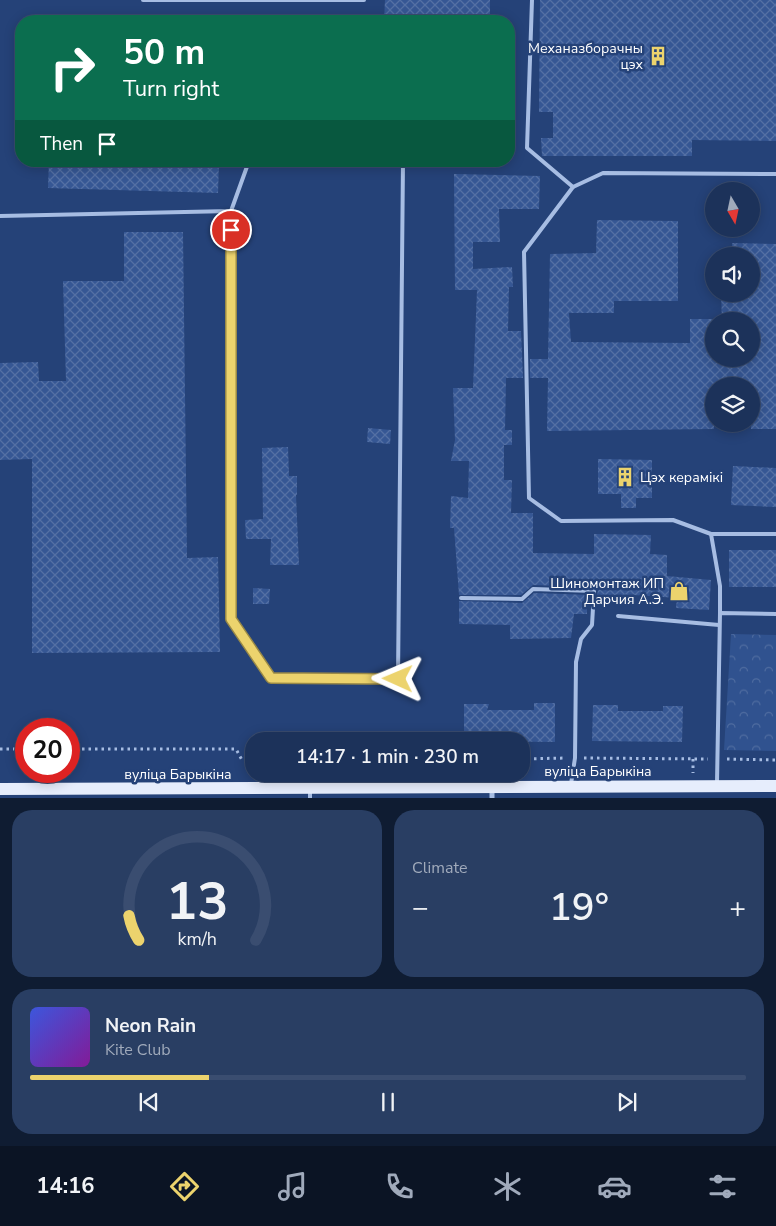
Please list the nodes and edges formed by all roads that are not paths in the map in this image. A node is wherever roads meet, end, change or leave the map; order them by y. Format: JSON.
{"nodes":[{"id":1,"x":144,"y":0,"type":"edge"},
{"id":2,"x":364,"y":0,"type":"edge"},
{"id":3,"x":532,"y":0,"type":"edge"},
{"id":4,"x":248,"y":167,"type":"edge"},
{"id":5,"x":403,"y":167,"type":"edge"},
{"id":6,"x":776,"y":174,"type":"edge"},
{"id":7,"x":573,"y":187,"type":"junction"},
{"id":8,"x":231,"y":211,"type":"junction"},
{"id":9,"x":0,"y":216,"type":"edge"},
{"id":10,"x":712,"y":534,"type":"junction"},
{"id":11,"x":776,"y":534,"type":"edge"},
{"id":12,"x":461,"y":598,"type":"dead end"},
{"id":13,"x":720,"y":613,"type":"junction"},
{"id":14,"x":776,"y":614,"type":"edge"},
{"id":15,"x":618,"y":616,"type":"dead end"},
{"id":16,"x":719,"y":625,"type":"junction"},
{"id":17,"x":717,"y":785,"type":"junction"},
{"id":18,"x":571,"y":786,"type":"junction"},
{"id":19,"x":776,"y":786,"type":"edge"},
{"id":20,"x":0,"y":789,"type":"edge"},
{"id":21,"x":492,"y":792,"type":"edge"},
{"id":22,"x":310,"y":793,"type":"edge"},
{"id":23,"x":110,"y":794,"type":"edge"}],
"edges":[{"from":1,"to":2,"type":"lane"},
{"from":3,"to":7,"type":"lane"},
{"from":4,"to":8,"type":"lane"},
{"from":5,"to":8,"type":"lane"},
{"from":6,"to":7,"type":"lane"},
{"from":7,"to":10,"type":"lane"},
{"from":8,"to":9,"type":"lane"},
{"from":10,"to":11,"type":"lane"},
{"from":10,"to":13,"type":"lane"},
{"from":12,"to":18,"type":"lane"},
{"from":13,"to":14,"type":"lane"},
{"from":13,"to":16,"type":"lane"},
{"from":15,"to":16,"type":"lane"},
{"from":16,"to":17,"type":"lane"},
{"from":17,"to":18,"type":"main road","name":"вуліца Барыкіна"},
{"from":17,"to":19,"type":"main road","name":"вуліца Барыкіна"},
{"from":18,"to":21,"type":"main road","name":"вуліца Барыкіна"},
{"from":20,"to":23,"type":"main road","name":"вуліца Барыкіна"},
{"from":21,"to":22,"type":"main road","name":"вуліца Барыкіна"},
{"from":22,"to":23,"type":"main road","name":"вуліца Барыкіна"}]}
